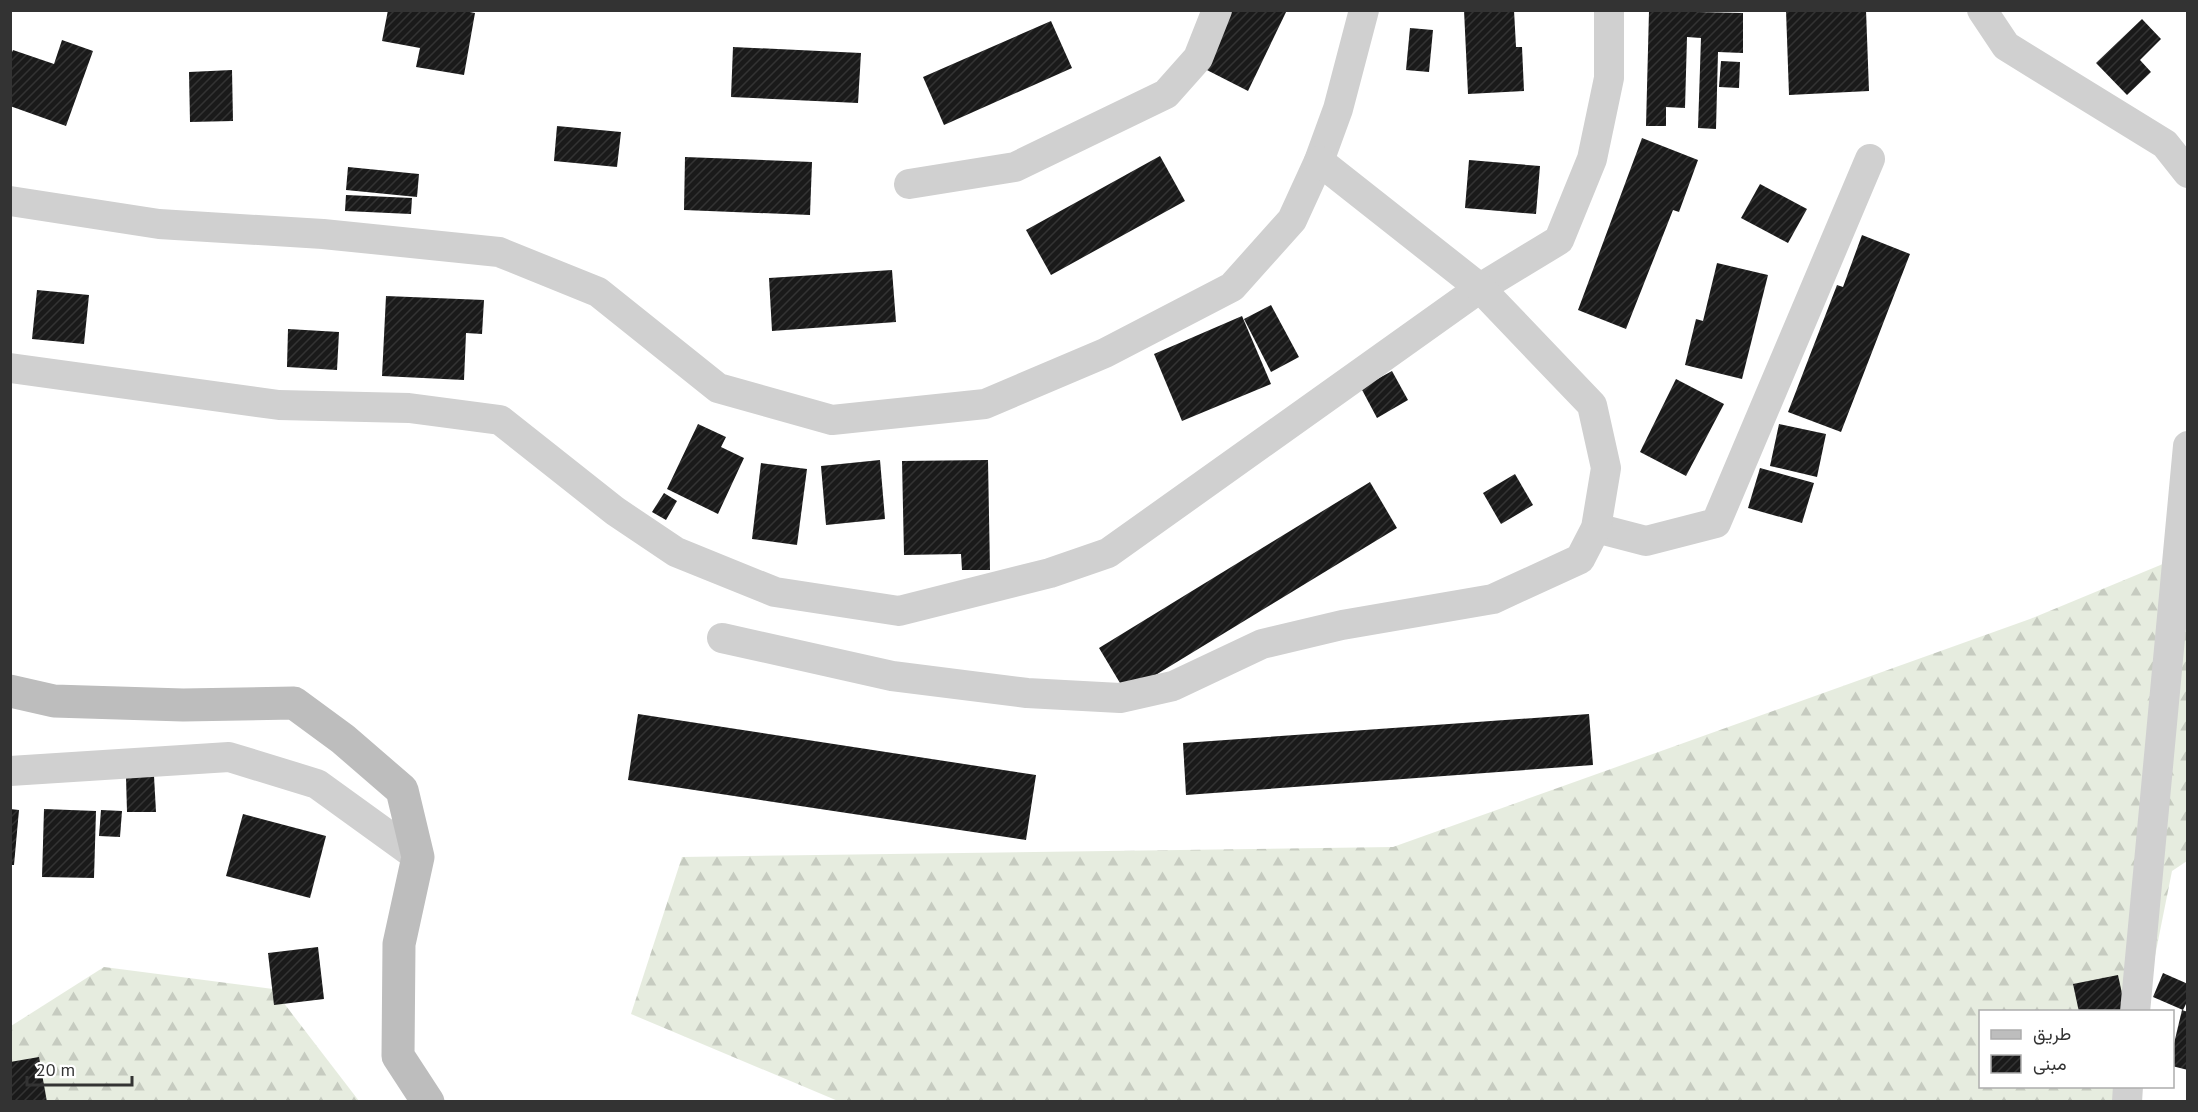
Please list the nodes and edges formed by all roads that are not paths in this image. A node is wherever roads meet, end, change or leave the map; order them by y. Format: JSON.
{"nodes":[{"id":1,"x":1217,"y":10,"type":"edge"},
{"id":2,"x":1364,"y":10,"type":"edge"},
{"id":3,"x":1609,"y":10,"type":"edge"},
{"id":4,"x":1982,"y":10,"type":"edge"},
{"id":5,"x":1870,"y":159,"type":"dead end"},
{"id":6,"x":1319,"y":161,"type":"junction"},
{"id":7,"x":2187,"y":173,"type":"edge"},
{"id":8,"x":909,"y":184,"type":"dead end"},
{"id":9,"x":10,"y":201,"type":"edge"},
{"id":10,"x":1480,"y":288,"type":"junction"},
{"id":11,"x":10,"y":368,"type":"edge"},
{"id":12,"x":2187,"y":446,"type":"edge"},
{"id":13,"x":1596,"y":528,"type":"junction"},
{"id":14,"x":722,"y":638,"type":"dead end"},
{"id":15,"x":10,"y":691,"type":"edge"},
{"id":16,"x":10,"y":771,"type":"edge"},
{"id":17,"x":418,"y":857,"type":"junction"},
{"id":18,"x":2135,"y":1010,"type":"edge"},
{"id":19,"x":428,"y":1101,"type":"edge"}],
"edges":[{"from":1,"to":8,"type":"street"},
{"from":2,"to":6,"type":"street"},
{"from":3,"to":10,"type":"street"},
{"from":4,"to":7,"type":"street"},
{"from":5,"to":13,"type":"street"},
{"from":6,"to":9,"type":"street"},
{"from":6,"to":10,"type":"street"},
{"from":10,"to":11,"type":"street"},
{"from":10,"to":13,"type":"street"},
{"from":12,"to":18,"type":"street"},
{"from":13,"to":14,"type":"street"},
{"from":15,"to":17,"type":"main road"},
{"from":16,"to":17,"type":"street"},
{"from":17,"to":19,"type":"main road"}]}
